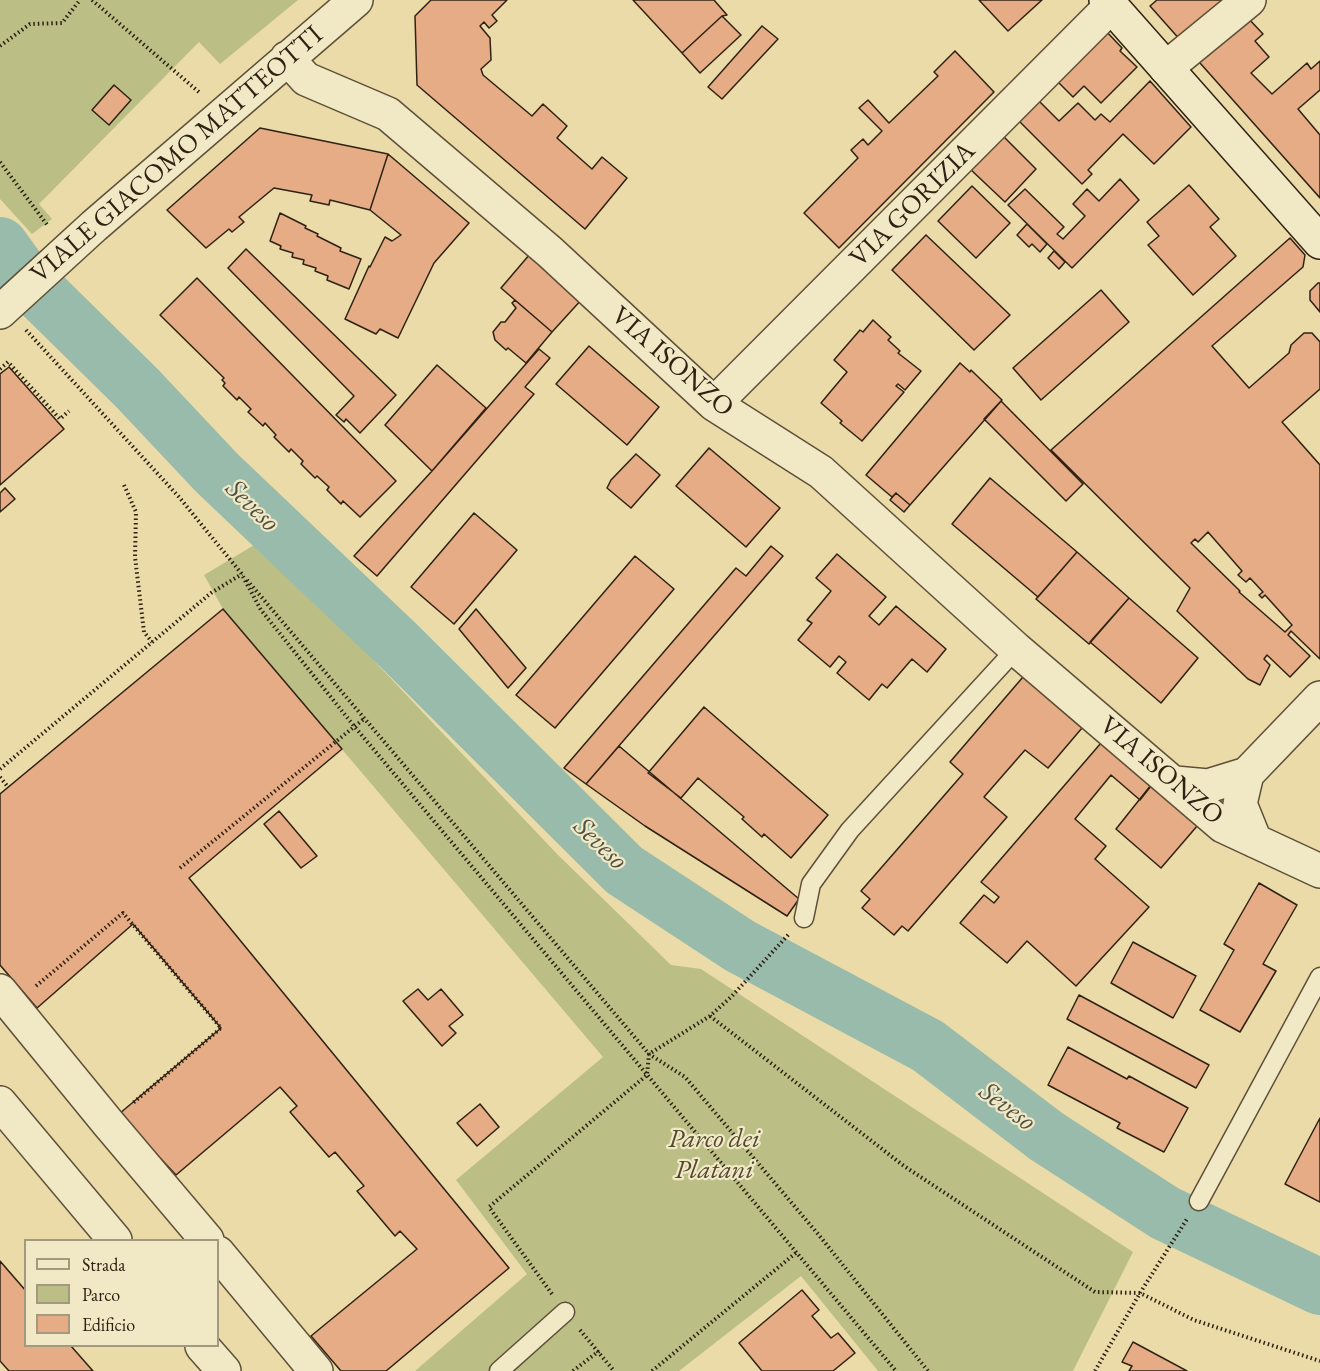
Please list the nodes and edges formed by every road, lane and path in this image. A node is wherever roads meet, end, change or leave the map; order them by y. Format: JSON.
{"nodes":[{"id":1,"x":80,"y":0,"type":"edge"},
{"id":2,"x":92,"y":0,"type":"edge"},
{"id":3,"x":356,"y":0,"type":"edge"},
{"id":4,"x":1249,"y":0,"type":"edge"},
{"id":5,"x":1109,"y":3,"type":"edge"},
{"id":6,"x":0,"y":46,"type":"edge"},
{"id":7,"x":287,"y":58,"type":"junction"},
{"id":8,"x":1166,"y":68,"type":"junction"},
{"id":9,"x":224,"y":112,"type":"junction"},
{"id":10,"x":0,"y":162,"type":"edge"},
{"id":11,"x":1320,"y":242,"type":"edge"},
{"id":12,"x":58,"y":260,"type":"junction"},
{"id":13,"x":8,"y":304,"type":"edge"},
{"id":14,"x":0,"y":369,"type":"edge"},
{"id":15,"x":714,"y":404,"type":"junction"},
{"id":16,"x":69,"y":411,"type":"dead end"},
{"id":17,"x":124,"y":485,"type":"dead end"},
{"id":18,"x":241,"y":573,"type":"junction"},
{"id":19,"x":152,"y":642,"type":"junction"},
{"id":20,"x":1016,"y":649,"type":"junction"},
{"id":21,"x":1320,"y":698,"type":"edge"},
{"id":22,"x":365,"y":718,"type":"junction"},
{"id":23,"x":354,"y":726,"type":"junction"},
{"id":24,"x":0,"y":769,"type":"edge"},
{"id":25,"x":1247,"y":774,"type":"junction"},
{"id":26,"x":0,"y":777,"type":"edge"},
{"id":27,"x":1174,"y":783,"type":"junction"},
{"id":28,"x":9,"y":787,"type":"dead end"},
{"id":29,"x":1256,"y":841,"type":"junction"},
{"id":30,"x":180,"y":868,"type":"dead end"},
{"id":31,"x":1320,"y":870,"type":"edge"},
{"id":32,"x":804,"y":918,"type":"joint"},
{"id":33,"x":1320,"y":977,"type":"edge"},
{"id":34,"x":14,"y":992,"type":"edge"},
{"id":35,"x":710,"y":1016,"type":"junction"},
{"id":36,"x":649,"y":1054,"type":"junction"},
{"id":37,"x":647,"y":1075,"type":"junction"},
{"id":38,"x":0,"y":1103,"type":"edge"},
{"id":39,"x":128,"y":1107,"type":"dead end"},
{"id":40,"x":1199,"y":1201,"type":"joint"},
{"id":41,"x":114,"y":1239,"type":"edge"},
{"id":42,"x":206,"y":1239,"type":"edge"},
{"id":43,"x":797,"y":1252,"type":"junction"},
{"id":44,"x":219,"y":1254,"type":"edge"},
{"id":45,"x":1140,"y":1293,"type":"junction"},
{"id":46,"x":565,"y":1312,"type":"junction"},
{"id":47,"x":203,"y":1347,"type":"edge"},
{"id":48,"x":599,"y":1351,"type":"junction"},
{"id":49,"x":1320,"y":1361,"type":"edge"},
{"id":50,"x":224,"y":1371,"type":"edge"},
{"id":51,"x":316,"y":1371,"type":"edge"},
{"id":52,"x":499,"y":1371,"type":"edge"},
{"id":53,"x":573,"y":1371,"type":"edge"},
{"id":54,"x":614,"y":1371,"type":"edge"},
{"id":55,"x":652,"y":1371,"type":"edge"},
{"id":56,"x":896,"y":1371,"type":"edge"},
{"id":57,"x":928,"y":1371,"type":"edge"},
{"id":58,"x":1095,"y":1371,"type":"edge"}],
"edges":[{"from":1,"to":6,"type":"path"},
{"from":2,"to":9,"type":"path"},
{"from":3,"to":7,"type":"street","name":"VIALE GIACOMO MATTEOTTI"},
{"from":4,"to":8,"type":"street"},
{"from":5,"to":8,"type":"street"},
{"from":5,"to":15,"type":"street","name":"VIA GORIZIA"},
{"from":7,"to":9,"type":"street","name":"VIALE GIACOMO MATTEOTTI"},
{"from":7,"to":15,"type":"street","name":"VIA ISONZO"},
{"from":8,"to":11,"type":"street"},
{"from":9,"to":12,"type":"street","name":"VIALE GIACOMO MATTEOTTI"},
{"from":10,"to":12,"type":"path"},
{"from":12,"to":13,"type":"street","name":"VIALE GIACOMO MATTEOTTI"},
{"from":13,"to":18,"type":"path"},
{"from":14,"to":16,"type":"path"},
{"from":15,"to":20,"type":"street","name":"VIA ISONZO"},
{"from":17,"to":19,"type":"path"},
{"from":18,"to":19,"type":"path"},
{"from":18,"to":22,"type":"path"},
{"from":18,"to":23,"type":"path"},
{"from":19,"to":24,"type":"path"},
{"from":20,"to":27,"type":"street","name":"VIA ISONZO"},
{"from":20,"to":32,"type":"lane"},
{"from":21,"to":25,"type":"street"},
{"from":22,"to":23,"type":"path"},
{"from":22,"to":36,"type":"path"},
{"from":23,"to":30,"type":"path"},
{"from":23,"to":37,"type":"path"},
{"from":25,"to":27,"type":"street"},
{"from":25,"to":29,"type":"street"},
{"from":26,"to":28,"type":"path"},
{"from":27,"to":29,"type":"street","name":"VIA ISONZO"},
{"from":29,"to":31,"type":"street","name":"VIA ISONZO"},
{"from":32,"to":35,"type":"path"},
{"from":33,"to":40,"type":"lane"},
{"from":34,"to":39,"type":"path"},
{"from":34,"to":42,"type":"street"},
{"from":35,"to":36,"type":"path"},
{"from":35,"to":45,"type":"path"},
{"from":36,"to":37,"type":"path"},
{"from":36,"to":57,"type":"path"},
{"from":37,"to":43,"type":"path"},
{"from":37,"to":46,"type":"path"},
{"from":38,"to":41,"type":"street"},
{"from":40,"to":45,"type":"path"},
{"from":43,"to":55,"type":"path"},
{"from":43,"to":56,"type":"path"},
{"from":44,"to":51,"type":"street"},
{"from":45,"to":49,"type":"path"},
{"from":45,"to":58,"type":"path"},
{"from":46,"to":48,"type":"path"},
{"from":46,"to":52,"type":"lane"},
{"from":47,"to":50,"type":"street"},
{"from":48,"to":53,"type":"path"},
{"from":48,"to":54,"type":"path"}]}
